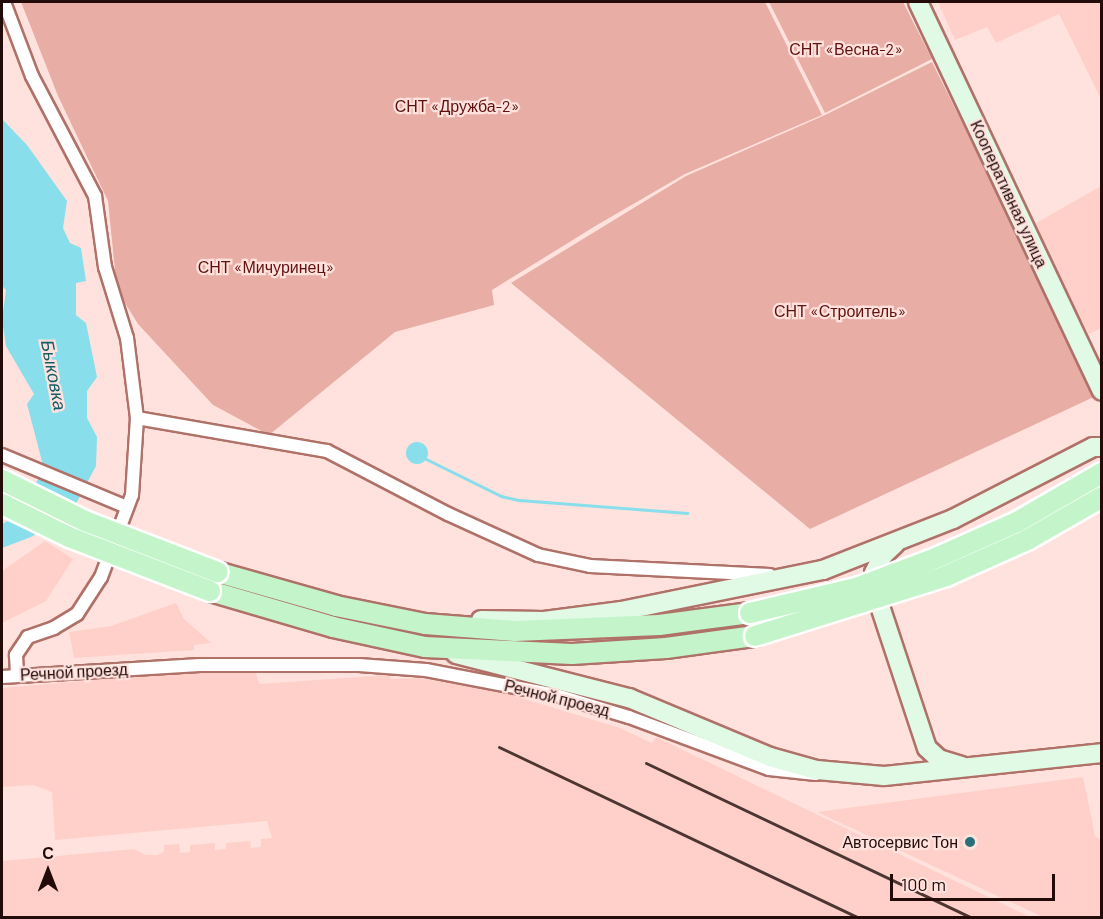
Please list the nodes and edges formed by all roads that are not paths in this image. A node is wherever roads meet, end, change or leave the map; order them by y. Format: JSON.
{"nodes":[{"id":1,"x":4,"y":2,"type":"edge"},
{"id":2,"x":918,"y":2,"type":"edge"},
{"id":3,"x":1101,"y":392,"type":"edge"},
{"id":4,"x":137,"y":418,"type":"junction"},
{"id":5,"x":1098,"y":442,"type":"edge"},
{"id":6,"x":2,"y":455,"type":"edge"},
{"id":7,"x":1101,"y":473,"type":"edge"},
{"id":8,"x":2,"y":480,"type":"edge"},
{"id":9,"x":1101,"y":497,"type":"edge"},
{"id":10,"x":2,"y":504,"type":"edge"},
{"id":11,"x":127,"y":507,"type":"junction"},
{"id":12,"x":902,"y":539,"type":"junction"},
{"id":13,"x":793,"y":576,"type":"junction"},
{"id":14,"x":405,"y":619,"type":"junction"},
{"id":15,"x":425,"y":647,"type":"junction"},
{"id":16,"x":17,"y":675,"type":"junction"},
{"id":17,"x":2,"y":677,"type":"edge"},
{"id":18,"x":1101,"y":753,"type":"edge"},
{"id":19,"x":970,"y":768,"type":"junction"},
{"id":20,"x":853,"y":775,"type":"junction"}],
"edges":[{"from":1,"to":4,"type":"street"},
{"from":2,"to":3,"type":"main road","name":"Кооперативная улица"},
{"from":4,"to":11,"type":"street"},
{"from":4,"to":13,"type":"street"},
{"from":5,"to":12,"type":"main road"},
{"from":6,"to":11,"type":"street"},
{"from":7,"to":14,"type":"main road","bridge":true},
{"from":8,"to":14,"type":"main road","bridge":true},
{"from":9,"to":15,"type":"main road","bridge":true},
{"from":10,"to":15,"type":"main road","bridge":true},
{"from":11,"to":16,"type":"street"},
{"from":12,"to":13,"type":"main road"},
{"from":12,"to":19,"type":"main road"},
{"from":13,"to":14,"type":"main road"},
{"from":15,"to":20,"type":"main road"},
{"from":16,"to":17,"type":"street","name":"Речной проезд"},
{"from":16,"to":20,"type":"street","name":"Речной проезд"},
{"from":18,"to":19,"type":"main road","name":"Речной проезд"},
{"from":19,"to":20,"type":"main road","name":"Речной проезд"}]}
